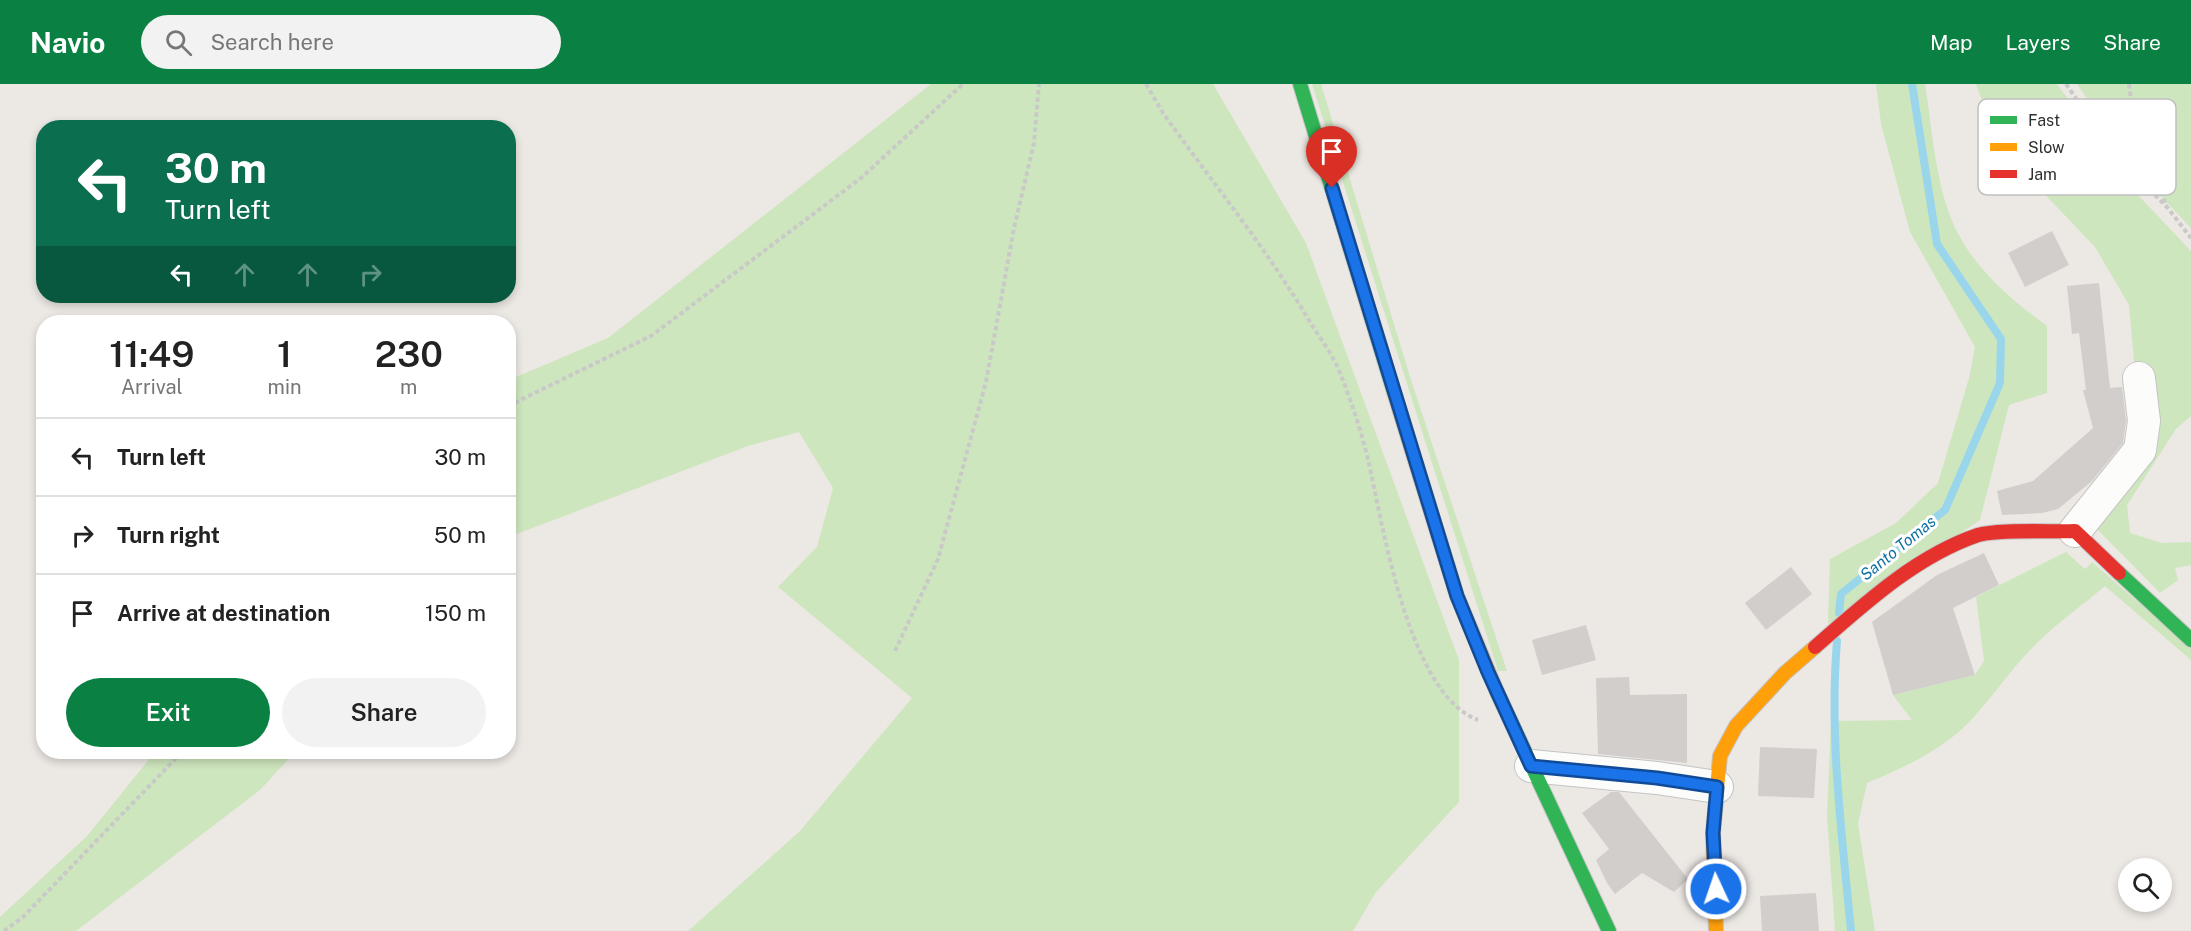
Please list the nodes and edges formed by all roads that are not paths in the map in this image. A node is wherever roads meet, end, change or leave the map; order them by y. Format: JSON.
{"nodes":[{"id":1,"x":1299,"y":84,"type":"edge"},
{"id":2,"x":2139,"y":378,"type":"dead end"},
{"id":3,"x":2075,"y":531,"type":"junction"},
{"id":4,"x":2191,"y":640,"type":"edge"},
{"id":5,"x":1531,"y":766,"type":"junction"},
{"id":6,"x":1717,"y":787,"type":"junction"},
{"id":7,"x":1609,"y":931,"type":"edge"},
{"id":8,"x":1716,"y":931,"type":"edge"}],
"edges":[{"from":1,"to":5,"type":"street"},
{"from":2,"to":3,"type":"street"},
{"from":3,"to":4,"type":"street"},
{"from":3,"to":6,"type":"street"},
{"from":5,"to":6,"type":"street"},
{"from":5,"to":7,"type":"street"},
{"from":6,"to":8,"type":"street"}]}
